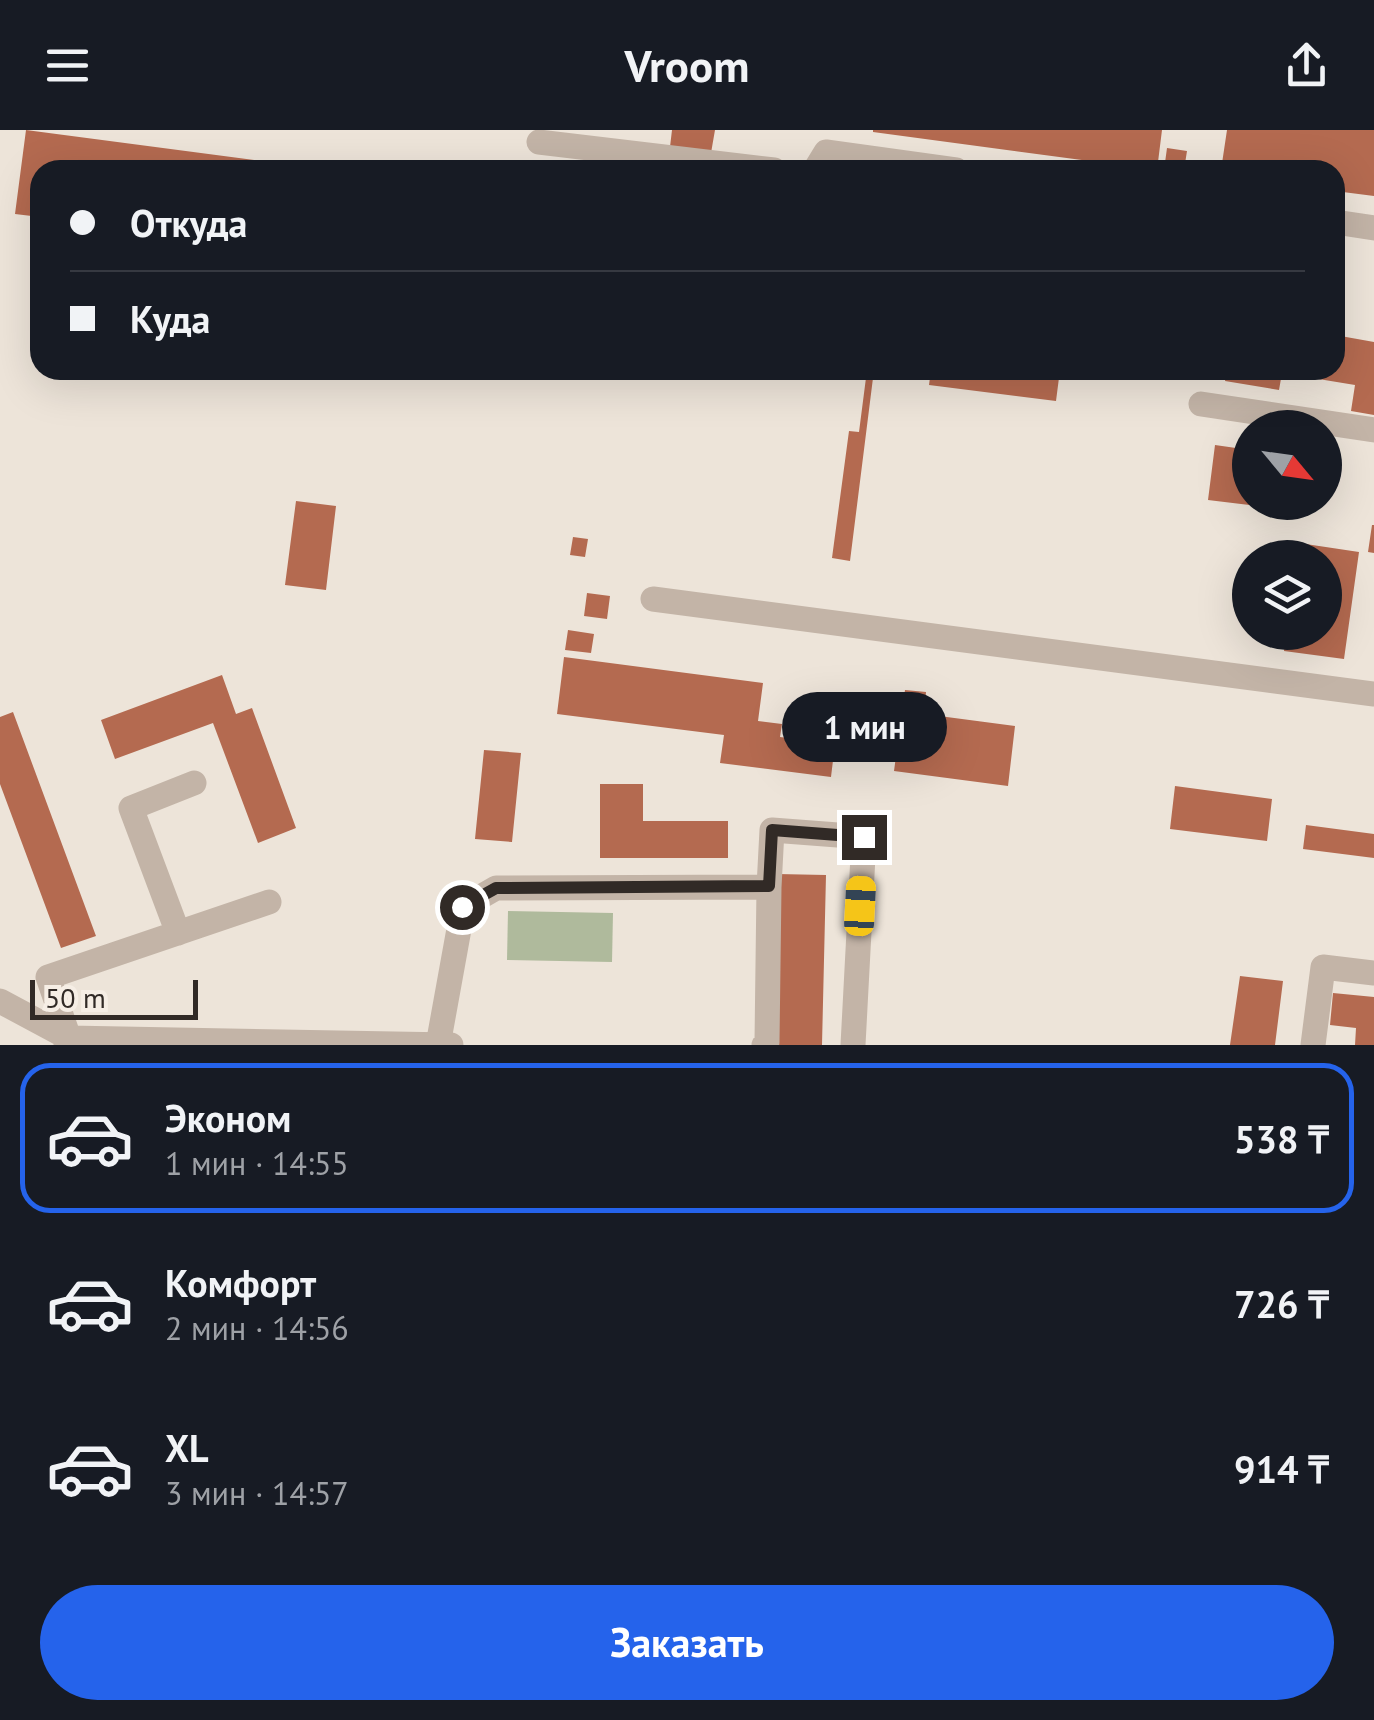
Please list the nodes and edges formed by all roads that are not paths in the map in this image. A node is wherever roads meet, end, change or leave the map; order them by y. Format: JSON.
{"nodes":[{"id":1,"x":540,"y":142,"type":"dead end"},
{"id":2,"x":690,"y":160,"type":"edge"},
{"id":3,"x":821,"y":160,"type":"edge"},
{"id":4,"x":884,"y":160,"type":"edge"},
{"id":5,"x":1345,"y":224,"type":"edge"},
{"id":6,"x":1374,"y":228,"type":"edge"},
{"id":7,"x":1201,"y":404,"type":"dead end"},
{"id":8,"x":1374,"y":430,"type":"edge"},
{"id":9,"x":653,"y":600,"type":"dead end"},
{"id":10,"x":1374,"y":694,"type":"edge"},
{"id":11,"x":194,"y":783,"type":"dead end"},
{"id":12,"x":769,"y":886,"type":"junction"},
{"id":13,"x":270,"y":902,"type":"dead end"},
{"id":14,"x":178,"y":933,"type":"junction"},
{"id":15,"x":1374,"y":973,"type":"edge"},
{"id":16,"x":0,"y":1000,"type":"edge"},
{"id":17,"x":67,"y":1042,"type":"edge"},
{"id":18,"x":438,"y":1045,"type":"edge"},
{"id":19,"x":452,"y":1045,"type":"edge"},
{"id":20,"x":764,"y":1045,"type":"edge"},
{"id":21,"x":853,"y":1045,"type":"edge"},
{"id":22,"x":1313,"y":1045,"type":"edge"}],
"edges":[{"from":1,"to":2,"type":"lane"},
{"from":3,"to":4,"type":"lane"},
{"from":5,"to":6,"type":"lane"},
{"from":7,"to":8,"type":"lane"},
{"from":9,"to":10,"type":"lane"},
{"from":11,"to":14,"type":"lane"},
{"from":12,"to":18,"type":"lane"},
{"from":12,"to":20,"type":"lane"},
{"from":12,"to":21,"type":"lane"},
{"from":13,"to":14,"type":"lane"},
{"from":14,"to":17,"type":"lane"},
{"from":15,"to":22,"type":"lane"},
{"from":16,"to":17,"type":"lane"},
{"from":17,"to":18,"type":"lane"},
{"from":18,"to":19,"type":"lane"}]}
